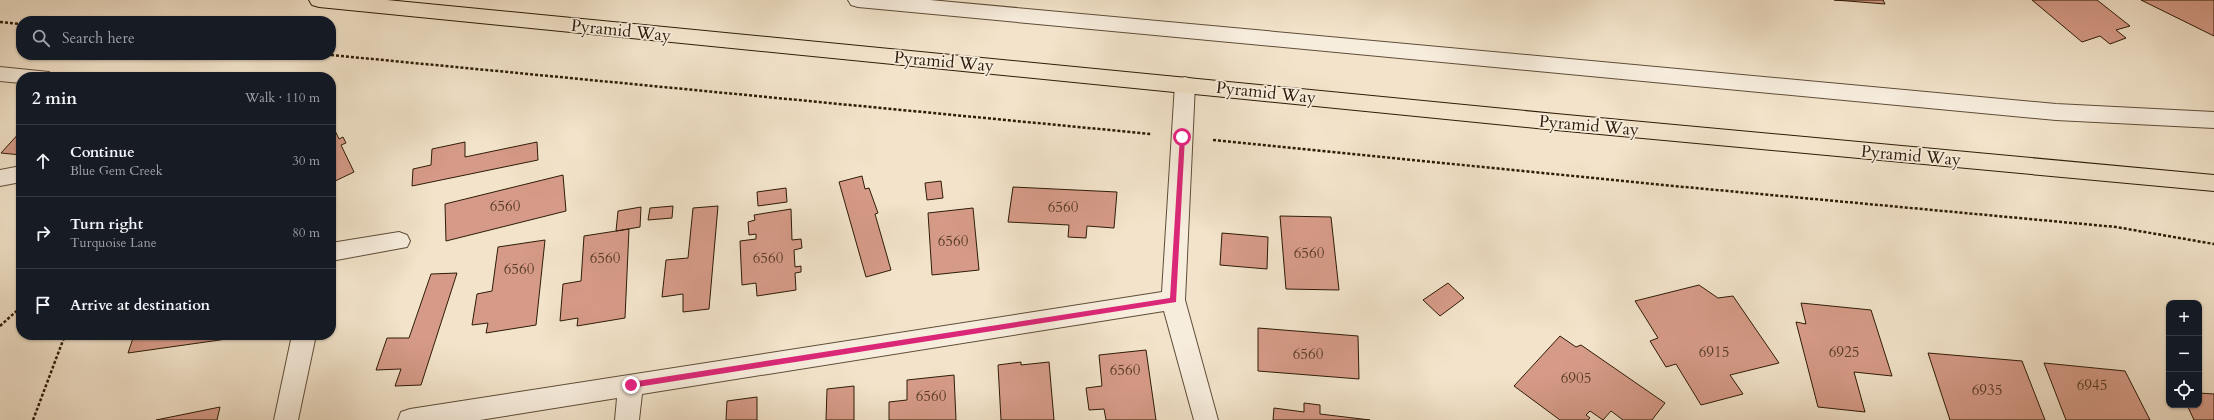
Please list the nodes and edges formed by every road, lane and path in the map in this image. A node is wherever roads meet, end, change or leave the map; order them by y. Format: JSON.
{"nodes":[{"id":1,"x":319,"y":0,"type":"edge"},
{"id":2,"x":858,"y":0,"type":"edge"},
{"id":3,"x":0,"y":22,"type":"edge"},
{"id":4,"x":16,"y":24,"type":"edge"},
{"id":5,"x":336,"y":55,"type":"edge"},
{"id":6,"x":0,"y":74,"type":"edge"},
{"id":7,"x":16,"y":75,"type":"edge"},
{"id":8,"x":1185,"y":84,"type":"junction"},
{"id":9,"x":2214,"y":120,"type":"edge"},
{"id":10,"x":1182,"y":137,"type":"junction"},
{"id":11,"x":16,"y":175,"type":"edge"},
{"id":12,"x":0,"y":178,"type":"edge"},
{"id":13,"x":2214,"y":183,"type":"edge"},
{"id":14,"x":400,"y":241,"type":"dead end"},
{"id":15,"x":2214,"y":244,"type":"edge"},
{"id":16,"x":336,"y":251,"type":"edge"},
{"id":17,"x":1173,"y":300,"type":"junction"},
{"id":18,"x":16,"y":312,"type":"edge"},
{"id":19,"x":0,"y":326,"type":"edge"},
{"id":20,"x":63,"y":340,"type":"edge"},
{"id":21,"x":303,"y":340,"type":"edge"},
{"id":22,"x":631,"y":385,"type":"junction"},
{"id":23,"x":33,"y":420,"type":"edge"},
{"id":24,"x":286,"y":420,"type":"edge"},
{"id":25,"x":410,"y":420,"type":"edge"},
{"id":26,"x":627,"y":420,"type":"edge"},
{"id":27,"x":1206,"y":420,"type":"edge"}],
"edges":[{"from":1,"to":8,"type":"main road","name":"Pyramid Way"},
{"from":2,"to":9,"type":"street"},
{"from":3,"to":4,"type":"path"},
{"from":5,"to":10,"type":"path"},
{"from":6,"to":7,"type":"street"},
{"from":8,"to":10,"type":"street"},
{"from":8,"to":13,"type":"main road","name":"Pyramid Way"},
{"from":10,"to":15,"type":"path"},
{"from":10,"to":17,"type":"street"},
{"from":11,"to":12,"type":"street"},
{"from":14,"to":16,"type":"street"},
{"from":17,"to":22,"type":"street"},
{"from":17,"to":27,"type":"street"},
{"from":18,"to":19,"type":"path"},
{"from":20,"to":23,"type":"path"},
{"from":21,"to":24,"type":"street"},
{"from":22,"to":25,"type":"street"},
{"from":22,"to":26,"type":"street"}]}
